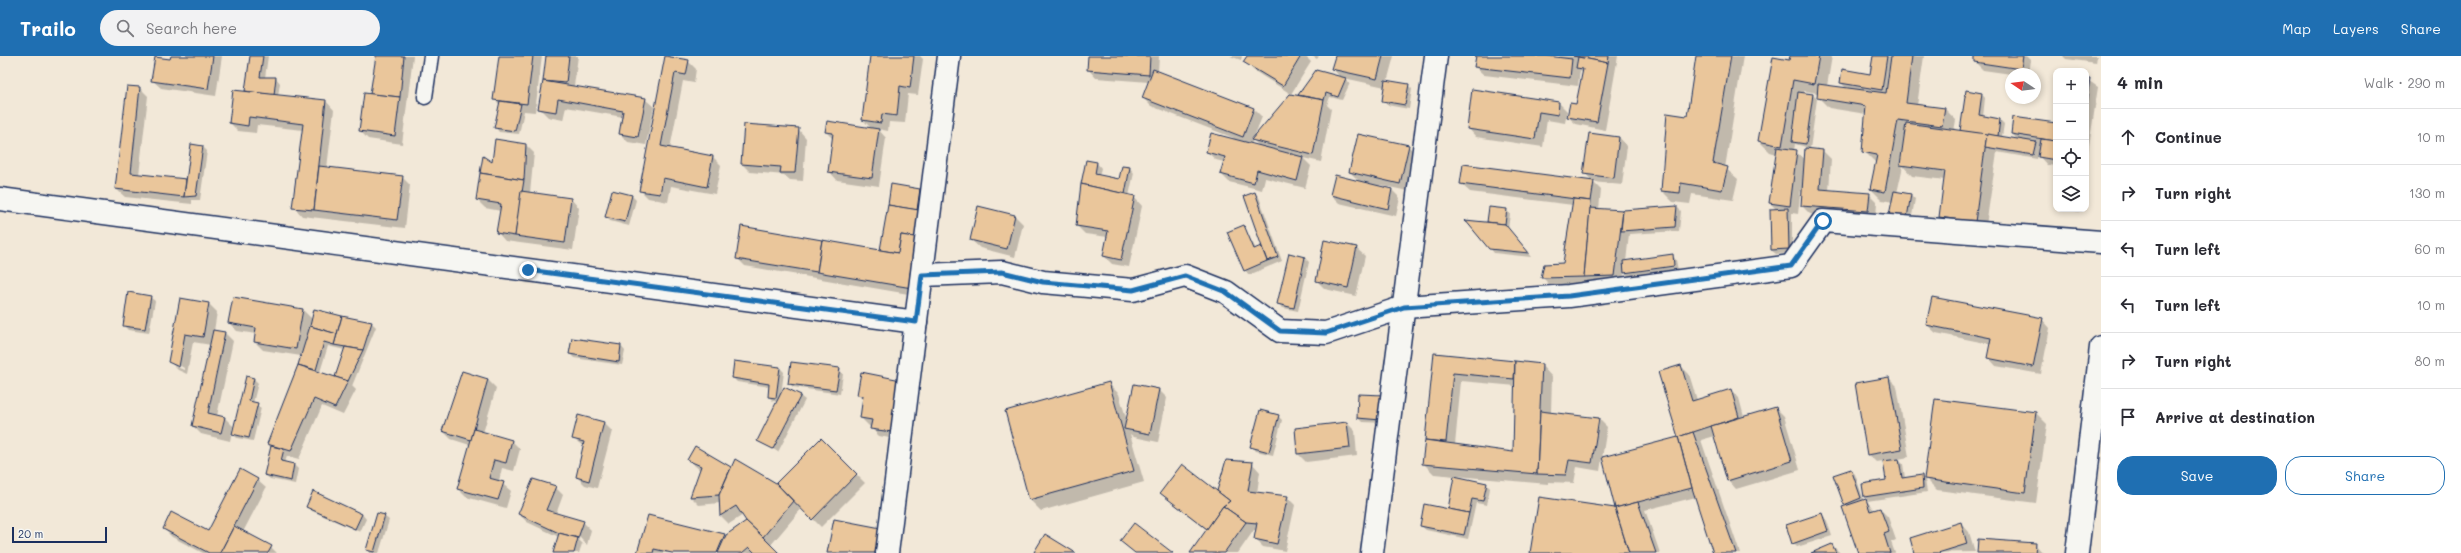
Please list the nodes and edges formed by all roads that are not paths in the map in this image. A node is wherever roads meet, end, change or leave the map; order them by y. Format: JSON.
{"nodes":[{"id":1,"x":431,"y":56,"type":"edge"},
{"id":2,"x":948,"y":56,"type":"edge"},
{"id":3,"x":1436,"y":56,"type":"edge"},
{"id":4,"x":425,"y":97,"type":"dead end"},
{"id":5,"x":0,"y":199,"type":"edge"},
{"id":6,"x":2101,"y":242,"type":"edge"},
{"id":7,"x":922,"y":275,"type":"junction"},
{"id":8,"x":1404,"y":307,"type":"junction"},
{"id":9,"x":916,"y":322,"type":"junction"},
{"id":10,"x":2101,"y":346,"type":"edge"},
{"id":11,"x":888,"y":553,"type":"edge"},
{"id":12,"x":1372,"y":553,"type":"edge"},
{"id":13,"x":2077,"y":553,"type":"edge"}],
"edges":[{"from":1,"to":4,"type":"lane"},
{"from":2,"to":7,"type":"street"},
{"from":3,"to":8,"type":"street"},
{"from":5,"to":9,"type":"street"},
{"from":6,"to":8,"type":"street"},
{"from":7,"to":8,"type":"street"},
{"from":7,"to":9,"type":"street"},
{"from":8,"to":12,"type":"street"},
{"from":9,"to":11,"type":"street"},
{"from":10,"to":13,"type":"street"}]}
